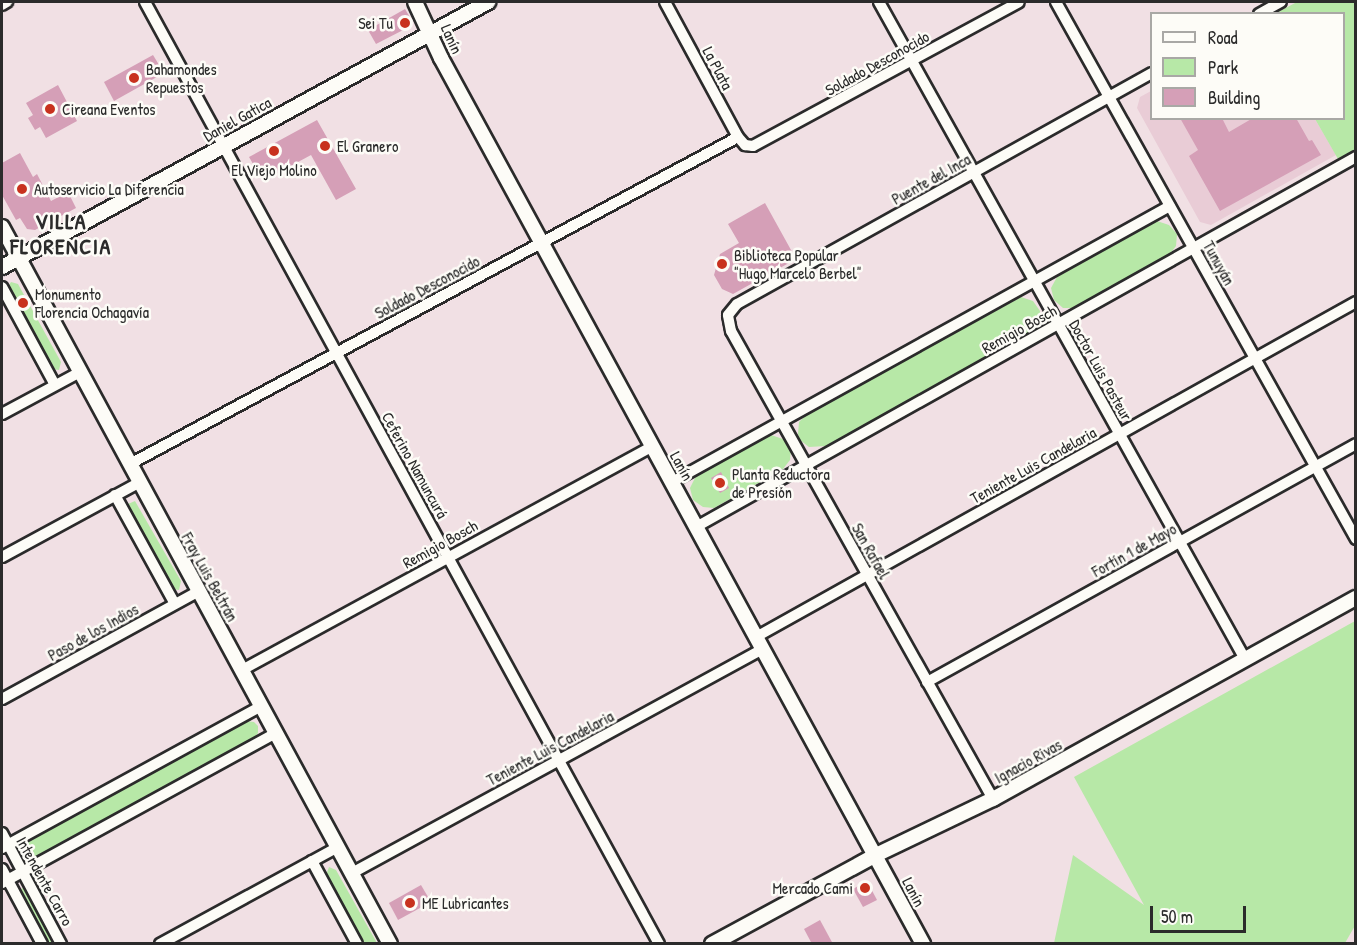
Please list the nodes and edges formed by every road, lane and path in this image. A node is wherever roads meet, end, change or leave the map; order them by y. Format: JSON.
{"nodes":[{"id":1,"x":7,"y":2,"type":"edge"},
{"id":2,"x":145,"y":2,"type":"edge"},
{"id":3,"x":415,"y":2,"type":"edge"},
{"id":4,"x":488,"y":2,"type":"edge"},
{"id":5,"x":665,"y":2,"type":"edge"},
{"id":6,"x":879,"y":2,"type":"edge"},
{"id":7,"x":1019,"y":2,"type":"edge"},
{"id":8,"x":1056,"y":2,"type":"edge"},
{"id":9,"x":1281,"y":2,"type":"edge"},
{"id":10,"x":2,"y":5,"type":"edge"},
{"id":11,"x":1263,"y":12,"type":"edge"},
{"id":12,"x":430,"y":33,"type":"junction"},
{"id":13,"x":912,"y":61,"type":"junction"},
{"id":14,"x":1150,"y":74,"type":"edge"},
{"id":15,"x":1109,"y":97,"type":"junction"},
{"id":16,"x":738,"y":137,"type":"junction"},
{"id":17,"x":224,"y":146,"type":"junction"},
{"id":18,"x":748,"y":146,"type":"joint"},
{"id":19,"x":1356,"y":157,"type":"edge"},
{"id":20,"x":974,"y":172,"type":"junction"},
{"id":21,"x":1170,"y":206,"type":"junction"},
{"id":22,"x":2,"y":227,"type":"edge"},
{"id":23,"x":541,"y":242,"type":"junction"},
{"id":24,"x":1193,"y":248,"type":"junction"},
{"id":25,"x":18,"y":258,"type":"junction"},
{"id":26,"x":2,"y":267,"type":"edge"},
{"id":27,"x":1035,"y":281,"type":"junction"},
{"id":28,"x":2,"y":287,"type":"edge"},
{"id":29,"x":1356,"y":302,"type":"edge"},
{"id":30,"x":728,"y":315,"type":"joint"},
{"id":31,"x":1058,"y":324,"type":"junction"},
{"id":32,"x":337,"y":353,"type":"junction"},
{"id":33,"x":1254,"y":358,"type":"junction"},
{"id":34,"x":80,"y":372,"type":"junction"},
{"id":35,"x":55,"y":385,"type":"junction"},
{"id":36,"x":2,"y":414,"type":"edge"},
{"id":37,"x":782,"y":421,"type":"junction"},
{"id":38,"x":1119,"y":434,"type":"junction"},
{"id":39,"x":1356,"y":444,"type":"edge"},
{"id":40,"x":652,"y":446,"type":"junction"},
{"id":41,"x":130,"y":464,"type":"junction"},
{"id":42,"x":806,"y":465,"type":"junction"},
{"id":43,"x":1315,"y":467,"type":"junction"},
{"id":44,"x":140,"y":482,"type":"junction"},
{"id":45,"x":672,"y":482,"type":"junction"},
{"id":46,"x":115,"y":495,"type":"junction"},
{"id":47,"x":696,"y":527,"type":"junction"},
{"id":48,"x":1356,"y":539,"type":"edge"},
{"id":49,"x":1180,"y":542,"type":"junction"},
{"id":50,"x":2,"y":557,"type":"edge"},
{"id":51,"x":448,"y":557,"type":"junction"},
{"id":52,"x":867,"y":574,"type":"junction"},
{"id":53,"x":199,"y":591,"type":"junction"},
{"id":54,"x":1356,"y":598,"type":"edge"},
{"id":55,"x":175,"y":604,"type":"junction"},
{"id":56,"x":756,"y":637,"type":"junction"},
{"id":57,"x":763,"y":649,"type":"junction"},
{"id":58,"x":1245,"y":659,"type":"junction"},
{"id":59,"x":242,"y":670,"type":"junction"},
{"id":60,"x":927,"y":682,"type":"junction"},
{"id":61,"x":2,"y":699,"type":"edge"},
{"id":62,"x":261,"y":706,"type":"junction"},
{"id":63,"x":276,"y":733,"type":"junction"},
{"id":64,"x":559,"y":760,"type":"junction"},
{"id":65,"x":993,"y":799,"type":"junction"},
{"id":66,"x":2,"y":833,"type":"edge"},
{"id":67,"x":5,"y":846,"type":"edge"},
{"id":68,"x":338,"y":847,"type":"junction"},
{"id":69,"x":876,"y":855,"type":"junction"},
{"id":70,"x":312,"y":861,"type":"junction"},
{"id":71,"x":2,"y":869,"type":"edge"},
{"id":72,"x":22,"y":872,"type":"junction"},
{"id":73,"x":352,"y":873,"type":"junction"},
{"id":74,"x":4,"y":881,"type":"edge"},
{"id":75,"x":42,"y":944,"type":"edge"},
{"id":76,"x":62,"y":944,"type":"edge"},
{"id":77,"x":160,"y":944,"type":"edge"},
{"id":78,"x":357,"y":944,"type":"edge"},
{"id":79,"x":390,"y":944,"type":"edge"},
{"id":80,"x":658,"y":944,"type":"edge"},
{"id":81,"x":712,"y":944,"type":"edge"},
{"id":82,"x":923,"y":944,"type":"edge"}],
"edges":[{"from":1,"to":10,"type":"street"},
{"from":2,"to":17,"type":"street","name":"Ceferino Namuncurá"},
{"from":3,"to":12,"type":"street","name":"Lanín"},
{"from":4,"to":12,"type":"street","name":"Daniel Gatica"},
{"from":5,"to":16,"type":"street","name":"La Plata"},
{"from":6,"to":13,"type":"street","name":"Doctor Luis Pasteur"},
{"from":7,"to":13,"type":"street","name":"Soldado Desconocido"},
{"from":8,"to":15,"type":"street","name":"Tunuyán"},
{"from":9,"to":11,"type":"street"},
{"from":12,"to":17,"type":"street","name":"Daniel Gatica"},
{"from":12,"to":23,"type":"street","name":"Lanín"},
{"from":13,"to":18,"type":"street","name":"Soldado Desconocido"},
{"from":13,"to":20,"type":"street","name":"Doctor Luis Pasteur"},
{"from":14,"to":15,"type":"street","name":"Puente del Inca"},
{"from":15,"to":20,"type":"street","name":"Puente del Inca"},
{"from":15,"to":21,"type":"street","name":"Tunuyán"},
{"from":16,"to":18,"type":"street","name":"La Plata"},
{"from":16,"to":23,"type":"street","name":"Soldado Desconocido"},
{"from":17,"to":25,"type":"street","name":"Daniel Gatica"},
{"from":17,"to":32,"type":"street","name":"Ceferino Namuncurá"},
{"from":19,"to":24,"type":"street","name":"Remigio Bosch"},
{"from":20,"to":27,"type":"street","name":"Doctor Luis Pasteur"},
{"from":20,"to":30,"type":"street","name":"Puente del Inca"},
{"from":21,"to":24,"type":"street","name":"Tunuyán"},
{"from":21,"to":27,"type":"street","name":"Remigio Bosch"},
{"from":22,"to":25,"type":"street","name":"Fray Luis Beltrán"},
{"from":23,"to":32,"type":"street","name":"Soldado Desconocido"},
{"from":23,"to":40,"type":"street","name":"Lanín"},
{"from":24,"to":31,"type":"street","name":"Remigio Bosch"},
{"from":24,"to":33,"type":"street","name":"Tunuyán"},
{"from":25,"to":26,"type":"street","name":"Daniel Gatica"},
{"from":25,"to":34,"type":"street","name":"Fray Luis Beltrán"},
{"from":27,"to":31,"type":"street","name":"Doctor Luis Pasteur"},
{"from":27,"to":37,"type":"street","name":"Remigio Bosch"},
{"from":28,"to":35,"type":"street"},
{"from":29,"to":33,"type":"street","name":"Teniente Luis Candelaria"},
{"from":30,"to":37,"type":"street","name":"San Rafael"},
{"from":31,"to":38,"type":"street","name":"Doctor Luis Pasteur"},
{"from":31,"to":42,"type":"street","name":"Remigio Bosch"},
{"from":32,"to":41,"type":"street","name":"Soldado Desconocido"},
{"from":32,"to":51,"type":"street","name":"Ceferino Namuncurá"},
{"from":33,"to":38,"type":"street","name":"Teniente Luis Candelaria"},
{"from":33,"to":43,"type":"street","name":"Tunuyán"},
{"from":34,"to":35,"type":"street"},
{"from":34,"to":41,"type":"street","name":"Fray Luis Beltrán"},
{"from":35,"to":36,"type":"street"},
{"from":37,"to":42,"type":"street","name":"San Rafael"},
{"from":37,"to":45,"type":"street","name":"Remigio Bosch"},
{"from":38,"to":49,"type":"street","name":"Doctor Luis Pasteur"},
{"from":38,"to":52,"type":"street","name":"Teniente Luis Candelaria"},
{"from":39,"to":43,"type":"street","name":"Fortín 1 de Mayo"},
{"from":40,"to":45,"type":"street","name":"Lanín"},
{"from":40,"to":51,"type":"street","name":"Remigio Bosch"},
{"from":41,"to":44,"type":"street","name":"Fray Luis Beltrán"},
{"from":42,"to":47,"type":"street","name":"Remigio Bosch"},
{"from":42,"to":52,"type":"street","name":"San Rafael"},
{"from":43,"to":48,"type":"street","name":"Tunuyán"},
{"from":43,"to":49,"type":"street","name":"Fortín 1 de Mayo"},
{"from":44,"to":46,"type":"street"},
{"from":44,"to":53,"type":"street","name":"Fray Luis Beltrán"},
{"from":45,"to":47,"type":"street","name":"Lanín"},
{"from":46,"to":50,"type":"street"},
{"from":46,"to":55,"type":"street"},
{"from":47,"to":56,"type":"street","name":"Lanín"},
{"from":49,"to":58,"type":"street","name":"Doctor Luis Pasteur"},
{"from":49,"to":60,"type":"street","name":"Fortín 1 de Mayo"},
{"from":51,"to":59,"type":"street","name":"Remigio Bosch"},
{"from":51,"to":64,"type":"street","name":"Ceferino Namuncurá"},
{"from":52,"to":56,"type":"street","name":"Teniente Luis Candelaria"},
{"from":52,"to":60,"type":"street","name":"San Rafael"},
{"from":53,"to":55,"type":"street","name":"Paso de los Indios"},
{"from":53,"to":59,"type":"street","name":"Fray Luis Beltrán"},
{"from":54,"to":58,"type":"street","name":"Ignacio Rivas"},
{"from":55,"to":61,"type":"street","name":"Paso de los Indios"},
{"from":56,"to":57,"type":"street","name":"Lanín"},
{"from":57,"to":64,"type":"street","name":"Teniente Luis Candelaria"},
{"from":57,"to":69,"type":"street","name":"Lanín"},
{"from":58,"to":65,"type":"street","name":"Ignacio Rivas"},
{"from":59,"to":62,"type":"street","name":"Fray Luis Beltrán"},
{"from":60,"to":65,"type":"street","name":"San Rafael"},
{"from":62,"to":63,"type":"street","name":"Fray Luis Beltrán"},
{"from":62,"to":67,"type":"street"},
{"from":63,"to":68,"type":"street","name":"Fray Luis Beltrán"},
{"from":63,"to":72,"type":"street"},
{"from":64,"to":73,"type":"street","name":"Teniente Luis Candelaria"},
{"from":64,"to":80,"type":"street","name":"Ceferino Namuncurá"},
{"from":65,"to":69,"type":"street","name":"Ignacio Rivas"},
{"from":66,"to":67,"type":"street","name":"Intendente Carro"},
{"from":67,"to":72,"type":"street","name":"Intendente Carro"},
{"from":68,"to":70,"type":"street"},
{"from":68,"to":73,"type":"street","name":"Fray Luis Beltrán"},
{"from":69,"to":81,"type":"street","name":"Ignacio Rivas"},
{"from":69,"to":82,"type":"street","name":"Lanín"},
{"from":70,"to":77,"type":"street"},
{"from":70,"to":78,"type":"street"},
{"from":71,"to":74,"type":"street","name":"Intendente Carro"},
{"from":72,"to":74,"type":"street"},
{"from":72,"to":76,"type":"street","name":"Intendente Carro"},
{"from":73,"to":79,"type":"street","name":"Fray Luis Beltrán"},
{"from":74,"to":75,"type":"street","name":"Intendente Carro"}]}
